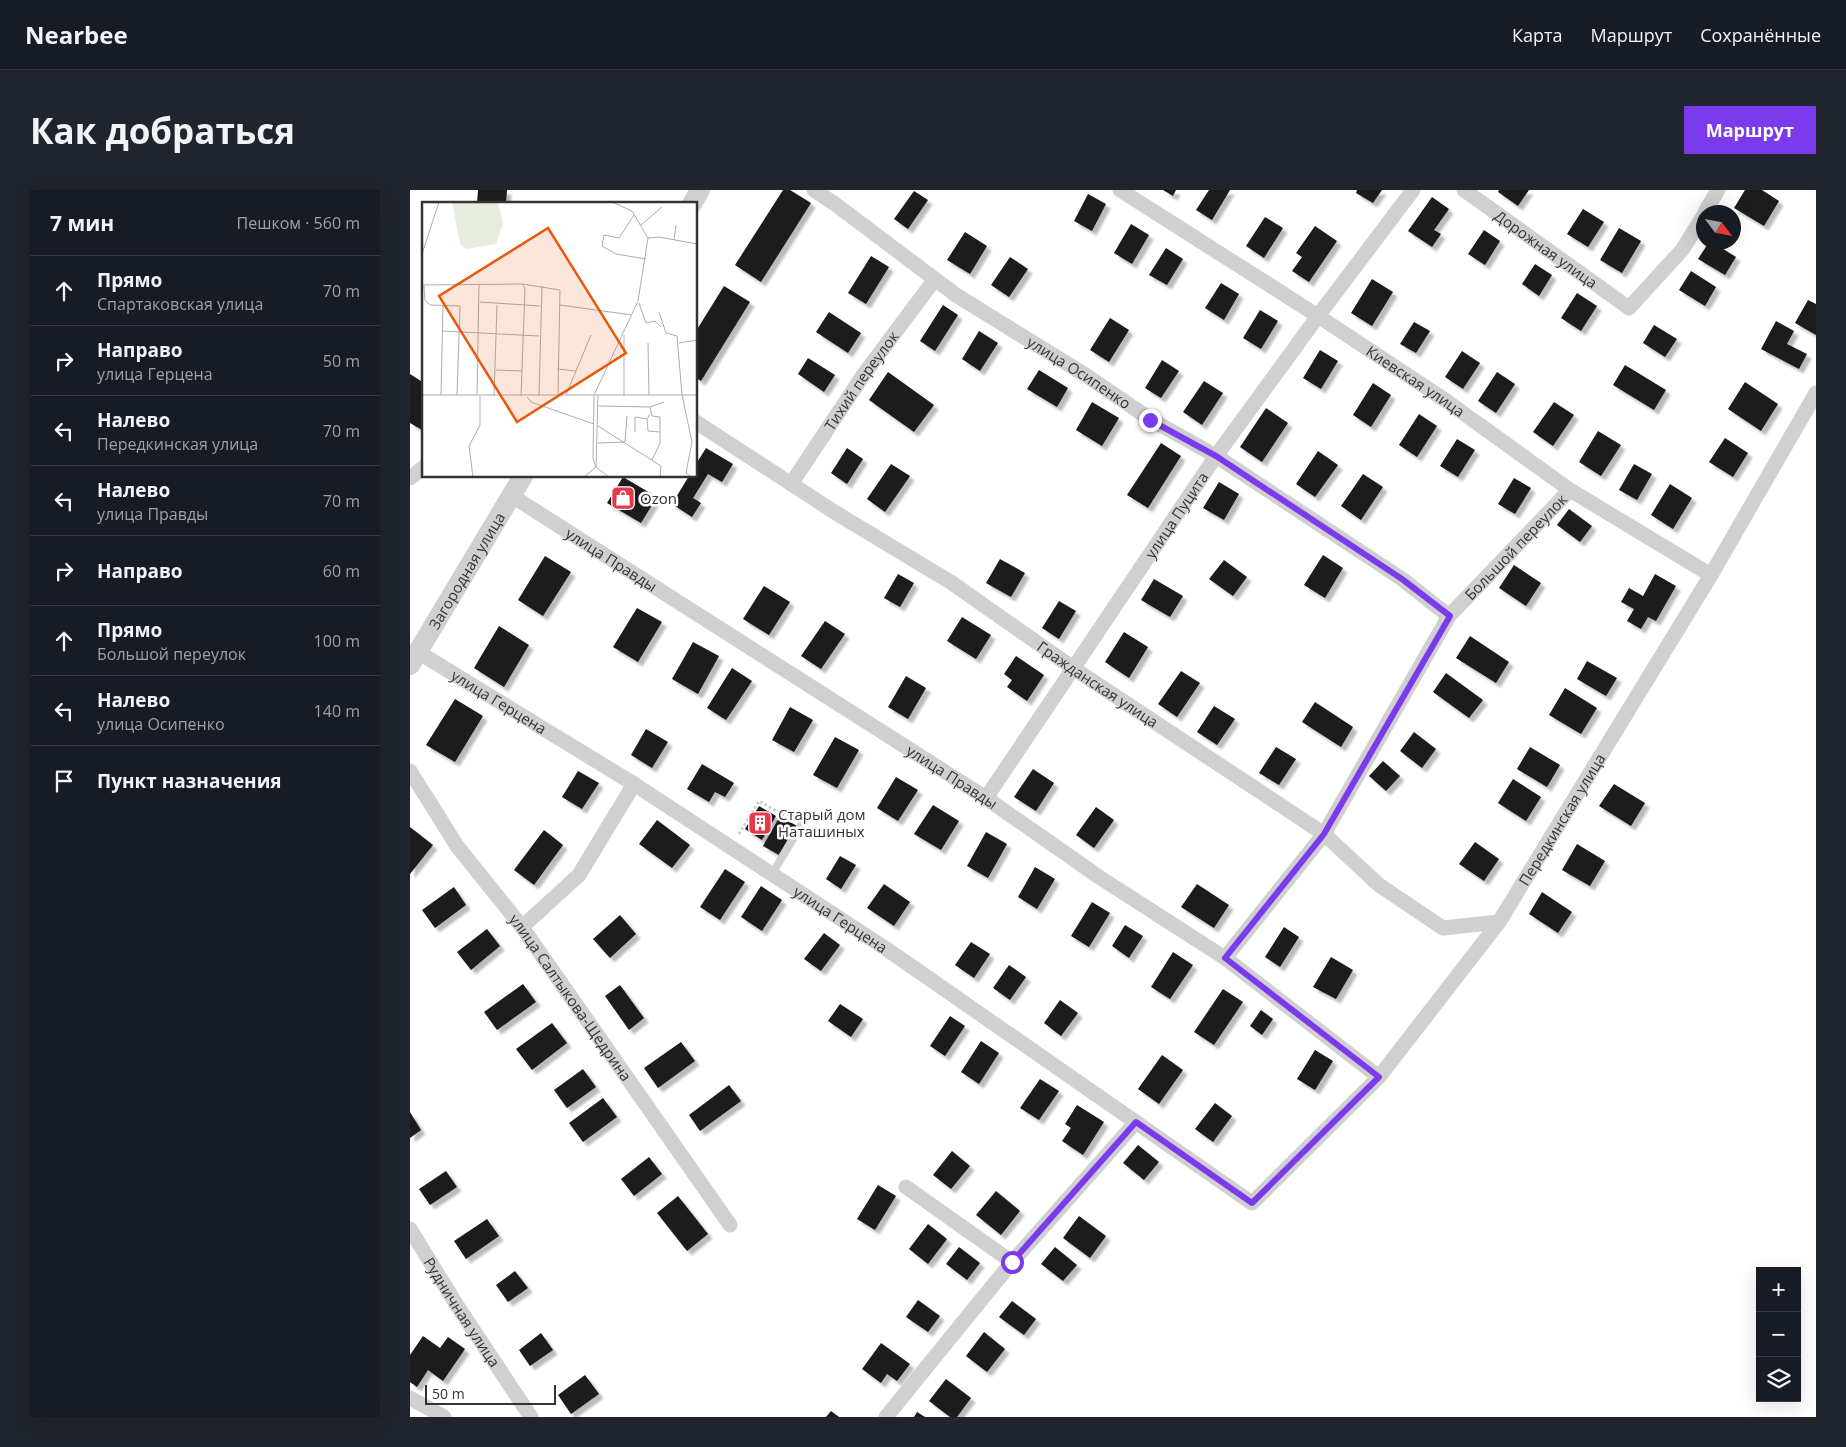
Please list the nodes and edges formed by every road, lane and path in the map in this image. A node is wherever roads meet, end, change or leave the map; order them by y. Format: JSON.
{"nodes":[{"id":1,"x":700,"y":190,"type":"edge"},
{"id":2,"x":814,"y":190,"type":"edge"},
{"id":3,"x":1120,"y":190,"type":"edge"},
{"id":4,"x":1413,"y":190,"type":"edge"},
{"id":5,"x":1464,"y":190,"type":"edge"},
{"id":6,"x":1718,"y":190,"type":"edge"},
{"id":7,"x":693,"y":202,"type":"edge"},
{"id":8,"x":1709,"y":205,"type":"edge"},
{"id":9,"x":1696,"y":227,"type":"edge"},
{"id":10,"x":935,"y":279,"type":"junction"},
{"id":11,"x":1318,"y":316,"type":"junction"},
{"id":12,"x":1816,"y":393,"type":"edge"},
{"id":13,"x":698,"y":423,"type":"edge"},
{"id":14,"x":1216,"y":456,"type":"junction"},
{"id":15,"x":422,"y":469,"type":"edge"},
{"id":16,"x":410,"y":478,"type":"edge"},
{"id":17,"x":522,"y":478,"type":"edge"},
{"id":18,"x":791,"y":484,"type":"junction"},
{"id":19,"x":1570,"y":490,"type":"junction"},
{"id":20,"x":512,"y":496,"type":"junction"},
{"id":21,"x":1711,"y":575,"type":"junction"},
{"id":22,"x":1450,"y":616,"type":"junction"},
{"id":23,"x":414,"y":659,"type":"edge"},
{"id":24,"x":1074,"y":668,"type":"junction"},
{"id":25,"x":410,"y":771,"type":"edge"},
{"id":26,"x":634,"y":784,"type":"junction"},
{"id":27,"x":986,"y":798,"type":"junction"},
{"id":28,"x":801,"y":825,"type":"joint"},
{"id":29,"x":739,"y":834,"type":"dead end"},
{"id":30,"x":1324,"y":834,"type":"junction"},
{"id":31,"x":772,"y":874,"type":"junction"},
{"id":32,"x":1499,"y":922,"type":"junction"},
{"id":33,"x":522,"y":927,"type":"junction"},
{"id":34,"x":1225,"y":958,"type":"junction"},
{"id":35,"x":1379,"y":1077,"type":"junction"},
{"id":36,"x":1136,"y":1122,"type":"junction"},
{"id":37,"x":906,"y":1187,"type":"dead end"},
{"id":38,"x":1252,"y":1203,"type":"joint"},
{"id":39,"x":730,"y":1225,"type":"dead end"},
{"id":40,"x":410,"y":1229,"type":"edge"},
{"id":41,"x":1012,"y":1262,"type":"junction"},
{"id":42,"x":410,"y":1398,"type":"edge"},
{"id":43,"x":444,"y":1417,"type":"edge"},
{"id":44,"x":531,"y":1417,"type":"edge"},
{"id":45,"x":886,"y":1417,"type":"edge"}],
"edges":[{"from":1,"to":7,"type":"street"},
{"from":2,"to":10,"type":"street","name":"улица Осипенко"},
{"from":3,"to":11,"type":"street","name":"Киевская улица"},
{"from":4,"to":11,"type":"street","name":"улица Пуцита"},
{"from":5,"to":9,"type":"street","name":"Дорожная улица"},
{"from":6,"to":8,"type":"street"},
{"from":10,"to":14,"type":"street","name":"улица Осипенко"},
{"from":10,"to":18,"type":"street","name":"Тихий переулок"},
{"from":11,"to":14,"type":"street","name":"улица Пуцита"},
{"from":11,"to":19,"type":"street","name":"Киевская улица"},
{"from":12,"to":21,"type":"street","name":"Передкинская улица"},
{"from":13,"to":18,"type":"street","name":"Гражданская улица"},
{"from":14,"to":22,"type":"street","name":"улица Осипенко"},
{"from":14,"to":24,"type":"street","name":"улица Пуцита"},
{"from":15,"to":16,"type":"street"},
{"from":17,"to":20,"type":"street","name":"Загородная улица"},
{"from":18,"to":24,"type":"street","name":"Гражданская улица"},
{"from":19,"to":21,"type":"street","name":"Киевская улица"},
{"from":19,"to":22,"type":"street","name":"Большой переулок"},
{"from":20,"to":23,"type":"street","name":"Загородная улица"},
{"from":20,"to":27,"type":"street","name":"улица Правды"},
{"from":21,"to":32,"type":"street","name":"Передкинская улица"},
{"from":22,"to":30,"type":"street","name":"Большой переулок"},
{"from":23,"to":26,"type":"street","name":"улица Герцена"},
{"from":24,"to":27,"type":"street","name":"улица Пуцита"},
{"from":24,"to":30,"type":"street","name":"Гражданская улица"},
{"from":25,"to":33,"type":"street","name":"улица Салтыкова-Щедрина"},
{"from":26,"to":31,"type":"street","name":"улица Герцена"},
{"from":26,"to":33,"type":"street"},
{"from":27,"to":34,"type":"street","name":"улица Правды"},
{"from":28,"to":29,"type":"path"},
{"from":28,"to":31,"type":"lane"},
{"from":30,"to":32,"type":"street","name":"Гражданская улица"},
{"from":30,"to":34,"type":"street","name":"Большой переулок"},
{"from":31,"to":36,"type":"street","name":"улица Герцена"},
{"from":32,"to":35,"type":"street","name":"Передкинская улица"},
{"from":33,"to":39,"type":"street","name":"улица Салтыкова-Щедрина"},
{"from":34,"to":35,"type":"street","name":"улица Правды"},
{"from":35,"to":38,"type":"street","name":"Передкинская улица"},
{"from":36,"to":38,"type":"street","name":"улица Герцена"},
{"from":36,"to":41,"type":"street"},
{"from":37,"to":41,"type":"street"},
{"from":40,"to":44,"type":"street","name":"Рудничная улица"},
{"from":41,"to":45,"type":"street"},
{"from":42,"to":43,"type":"street"}]}
